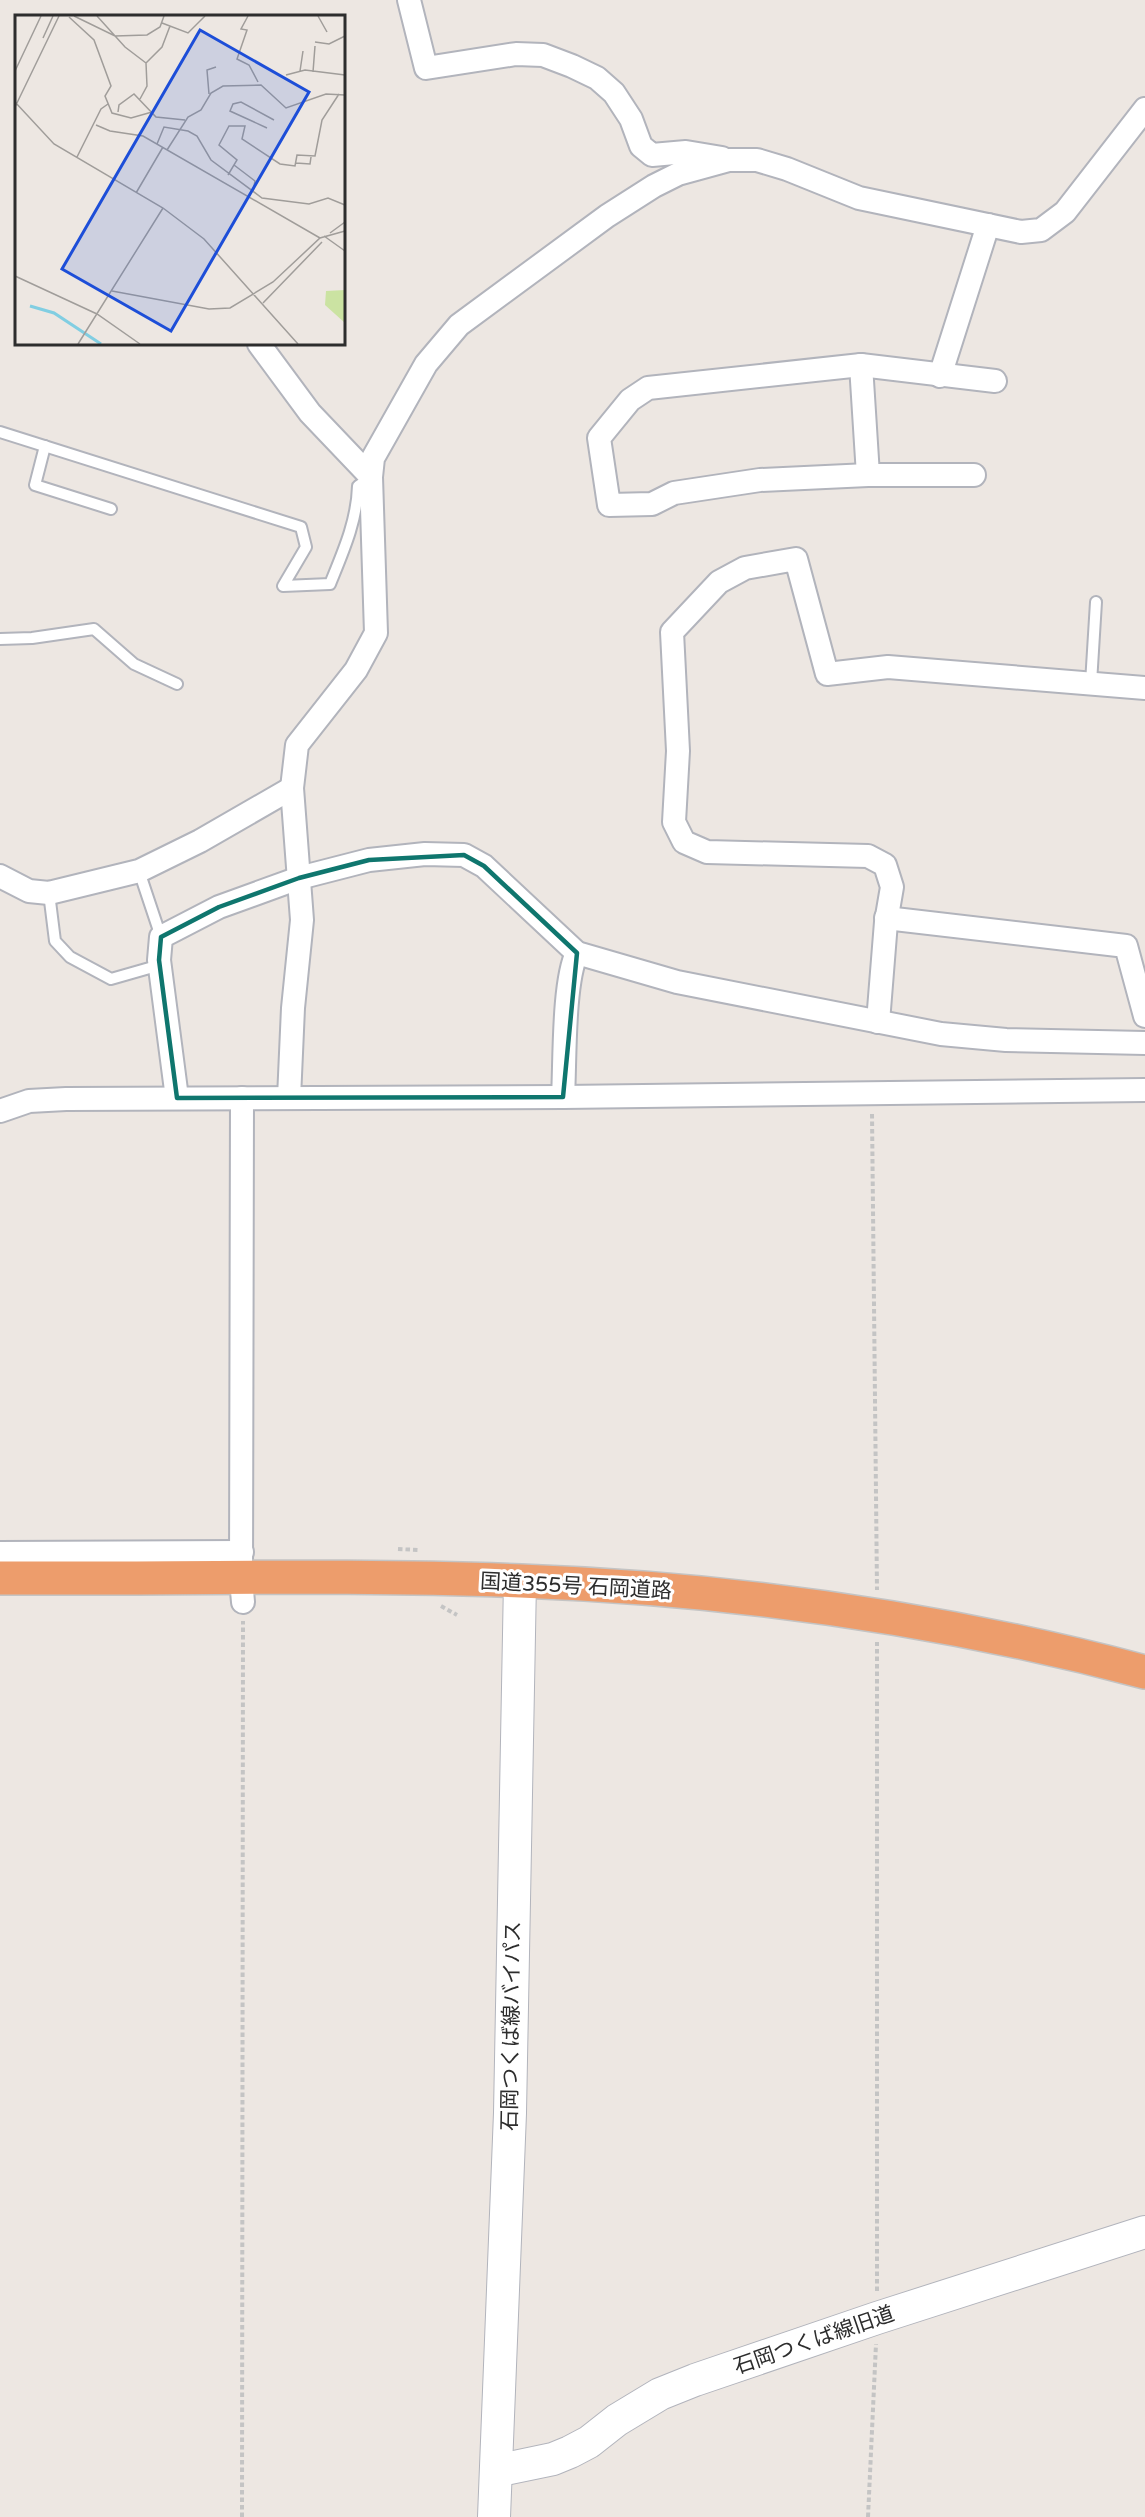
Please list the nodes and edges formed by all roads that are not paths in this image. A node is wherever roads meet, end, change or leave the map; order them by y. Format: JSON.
{"nodes":[{"id":1,"x":409,"y":0,"type":"edge"},
{"id":2,"x":1145,"y":109,"type":"edge"},
{"id":3,"x":729,"y":160,"type":"junction"},
{"id":4,"x":988,"y":225,"type":"junction"},
{"id":5,"x":260,"y":345,"type":"edge"},
{"id":6,"x":861,"y":365,"type":"junction"},
{"id":7,"x":940,"y":376,"type":"junction"},
{"id":8,"x":995,"y":381,"type":"dead end"},
{"id":9,"x":0,"y":432,"type":"edge"},
{"id":10,"x":45,"y":446,"type":"junction"},
{"id":11,"x":868,"y":475,"type":"junction"},
{"id":12,"x":974,"y":476,"type":"dead end"},
{"id":13,"x":371,"y":477,"type":"junction"},
{"id":14,"x":111,"y":509,"type":"dead end"},
{"id":15,"x":1096,"y":602,"type":"dead end"},
{"id":16,"x":0,"y":639,"type":"edge"},
{"id":17,"x":1091,"y":683,"type":"junction"},
{"id":18,"x":177,"y":684,"type":"dead end"},
{"id":19,"x":1145,"y":688,"type":"edge"},
{"id":20,"x":292,"y":788,"type":"junction"},
{"id":21,"x":139,"y":871,"type":"junction"},
{"id":22,"x":0,"y":876,"type":"edge"},
{"id":23,"x":299,"y":878,"type":"junction"},
{"id":24,"x":49,"y":893,"type":"junction"},
{"id":25,"x":886,"y":918,"type":"junction"},
{"id":26,"x":161,"y":937,"type":"junction"},
{"id":27,"x":577,"y":953,"type":"junction"},
{"id":28,"x":160,"y":965,"type":"junction"},
{"id":29,"x":1145,"y":1016,"type":"edge"},
{"id":30,"x":878,"y":1022,"type":"junction"},
{"id":31,"x":1145,"y":1043,"type":"edge"},
{"id":32,"x":1145,"y":1090,"type":"edge"},
{"id":33,"x":563,"y":1097,"type":"junction"},
{"id":34,"x":177,"y":1098,"type":"junction"},
{"id":35,"x":242,"y":1098,"type":"junction"},
{"id":36,"x":289,"y":1098,"type":"junction"},
{"id":37,"x":0,"y":1111,"type":"edge"},
{"id":38,"x":0,"y":1553,"type":"edge"},
{"id":39,"x":0,"y":1578,"type":"edge"},
{"id":40,"x":242,"y":1578,"type":"junction"},
{"id":41,"x":520,"y":1581,"type":"junction"},
{"id":42,"x":1145,"y":1672,"type":"edge"},
{"id":43,"x":1145,"y":2232,"type":"edge"},
{"id":44,"x":496,"y":2471,"type":"junction"},
{"id":45,"x":494,"y":2517,"type":"edge"}],
"edges":[{"from":1,"to":3,"type":"street"},
{"from":2,"to":4,"type":"street"},
{"from":3,"to":4,"type":"street"},
{"from":3,"to":13,"type":"street"},
{"from":4,"to":7,"type":"street"},
{"from":5,"to":13,"type":"street"},
{"from":6,"to":7,"type":"street"},
{"from":6,"to":11,"type":"street"},
{"from":6,"to":11,"type":"street"},
{"from":7,"to":8,"type":"street"},
{"from":9,"to":10,"type":"lane"},
{"from":10,"to":13,"type":"lane"},
{"from":10,"to":14,"type":"lane"},
{"from":11,"to":12,"type":"street"},
{"from":13,"to":20,"type":"street"},
{"from":15,"to":17,"type":"lane"},
{"from":16,"to":18,"type":"lane"},
{"from":17,"to":19,"type":"street"},
{"from":17,"to":25,"type":"street"},
{"from":20,"to":21,"type":"street"},
{"from":20,"to":23,"type":"street"},
{"from":21,"to":24,"type":"street"},
{"from":21,"to":26,"type":"lane"},
{"from":22,"to":24,"type":"street"},
{"from":23,"to":26,"type":"street"},
{"from":23,"to":27,"type":"street"},
{"from":23,"to":36,"type":"street"},
{"from":24,"to":28,"type":"lane"},
{"from":25,"to":29,"type":"street"},
{"from":25,"to":30,"type":"street"},
{"from":26,"to":28,"type":"street"},
{"from":27,"to":30,"type":"street"},
{"from":27,"to":33,"type":"street"},
{"from":28,"to":34,"type":"street"},
{"from":30,"to":31,"type":"street"},
{"from":32,"to":33,"type":"street"},
{"from":33,"to":36,"type":"street"},
{"from":34,"to":35,"type":"street"},
{"from":34,"to":37,"type":"street"},
{"from":35,"to":36,"type":"street"},
{"from":35,"to":40,"type":"street"},
{"from":38,"to":40,"type":"street"},
{"from":39,"to":40,"type":"highway","name":"国道355号 石岡道路"},
{"from":40,"to":41,"type":"highway","name":"国道355号 石岡道路"},
{"from":41,"to":42,"type":"highway","name":"国道355号 石岡道路"},
{"from":41,"to":44,"type":"main road","name":"石岡つくば線バイパス"},
{"from":43,"to":44,"type":"main road","name":"石岡つくば線旧道"},
{"from":44,"to":45,"type":"main road","name":"石岡つくば線バイパス"}]}
